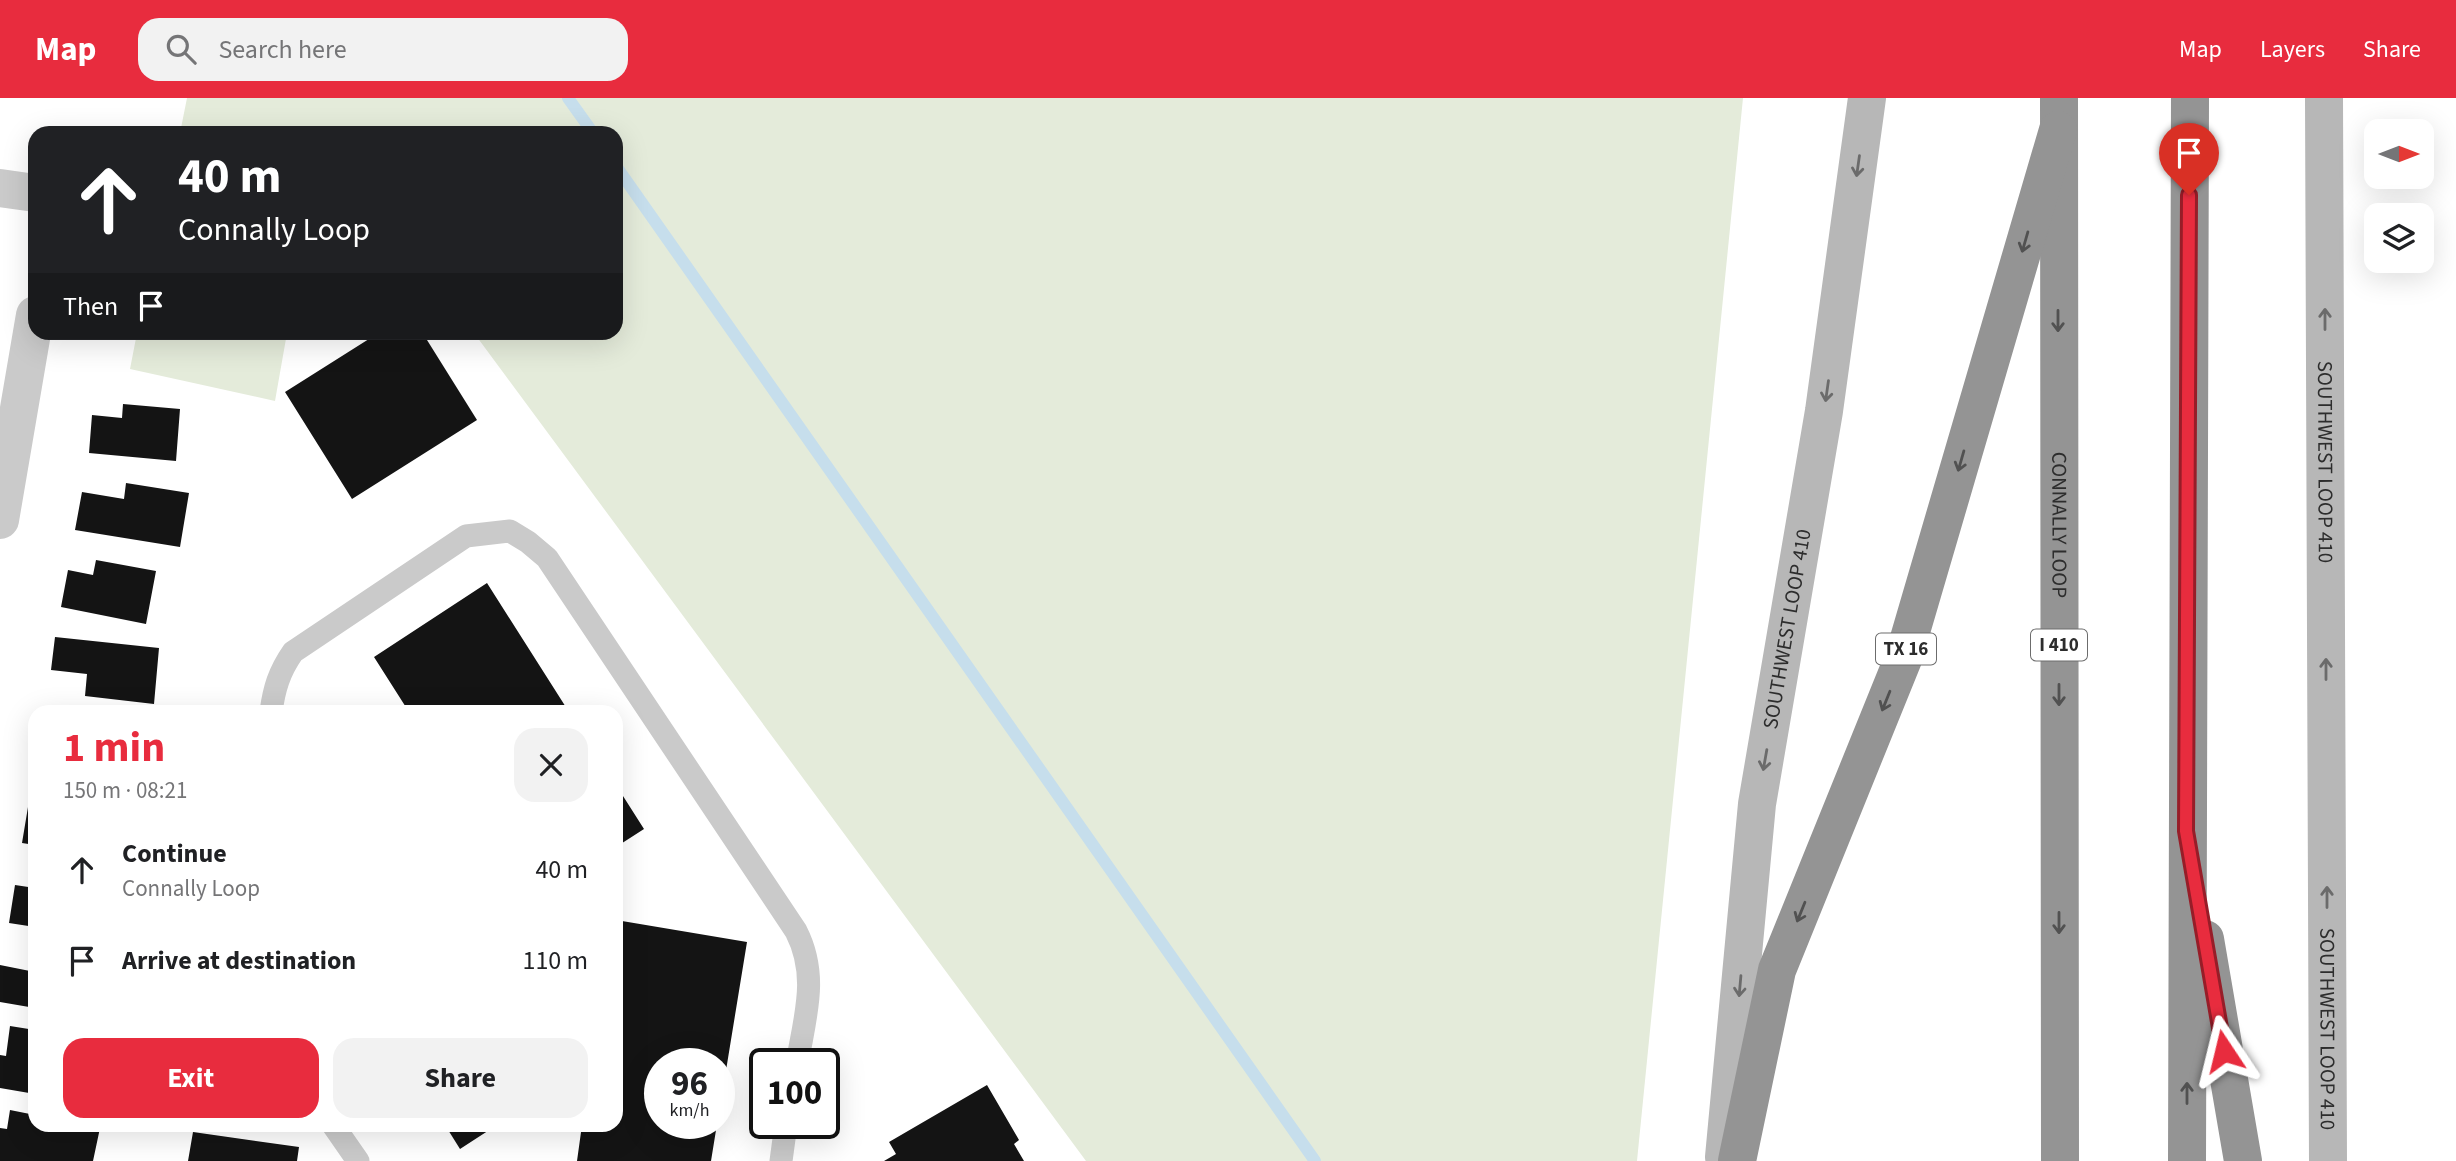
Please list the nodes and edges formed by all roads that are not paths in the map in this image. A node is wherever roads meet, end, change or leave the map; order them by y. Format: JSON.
{"nodes":[{"id":1,"x":1867,"y":98,"type":"edge"},
{"id":2,"x":2189,"y":98,"type":"edge"},
{"id":3,"x":2324,"y":98,"type":"edge"},
{"id":4,"x":2058,"y":114,"type":"edge"},
{"id":5,"x":0,"y":188,"type":"edge"},
{"id":6,"x":28,"y":192,"type":"edge"},
{"id":7,"x":31,"y":340,"type":"edge"},
{"id":8,"x":0,"y":520,"type":"edge"},
{"id":9,"x":272,"y":705,"type":"edge"},
{"id":10,"x":2186,"y":831,"type":"junction"},
{"id":11,"x":800,"y":1048,"type":"edge"},
{"id":12,"x":338,"y":1132,"type":"edge"},
{"id":13,"x":784,"y":1139,"type":"edge"},
{"id":14,"x":358,"y":1161,"type":"edge"},
{"id":15,"x":781,"y":1161,"type":"edge"},
{"id":16,"x":1724,"y":1161,"type":"edge"},
{"id":17,"x":1737,"y":1161,"type":"edge"},
{"id":18,"x":2060,"y":1161,"type":"edge"},
{"id":19,"x":2187,"y":1161,"type":"edge"},
{"id":20,"x":2243,"y":1161,"type":"edge"},
{"id":21,"x":2328,"y":1161,"type":"edge"}],
"edges":[{"from":1,"to":16,"type":"main road","name":"SOUTHWEST LOOP 410","one_way":true},
{"from":2,"to":10,"type":"highway"},
{"from":21,"to":3,"type":"main road","name":"SOUTHWEST LOOP 410","one_way":true},
{"from":4,"to":17,"type":"highway","number":"TX 16","one_way":true},
{"from":4,"to":18,"type":"highway","name":"CONNALLY LOOP","number":"I 410","one_way":true},
{"from":5,"to":6,"type":"street"},
{"from":7,"to":8,"type":"street"},
{"from":9,"to":11,"type":"lane"},
{"from":19,"to":10,"type":"highway","one_way":true},
{"from":10,"to":20,"type":"highway"},
{"from":12,"to":14,"type":"lane"},
{"from":13,"to":15,"type":"lane"}]}
